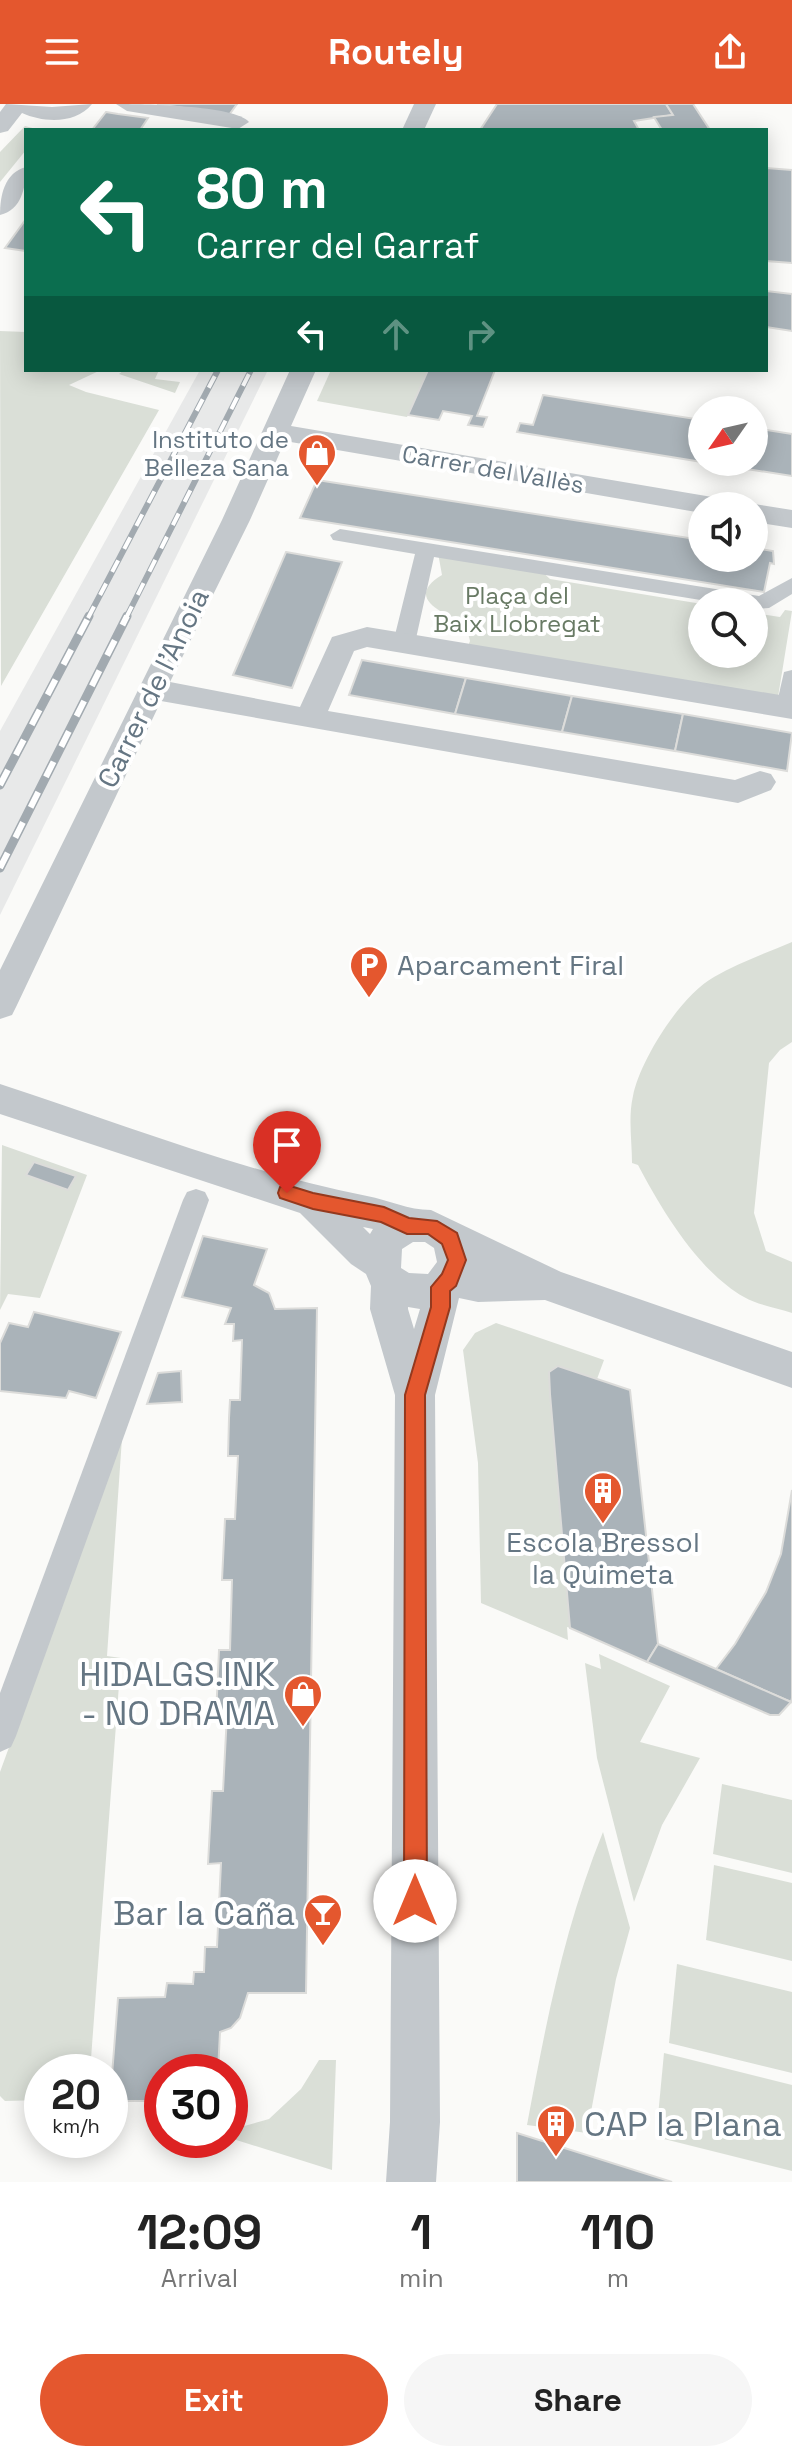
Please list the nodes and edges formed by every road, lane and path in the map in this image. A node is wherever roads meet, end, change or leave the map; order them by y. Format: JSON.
{"nodes":[{"id":1,"x":21,"y":104,"type":"edge"},
{"id":2,"x":127,"y":104,"type":"edge"},
{"id":3,"x":425,"y":104,"type":"edge"},
{"id":4,"x":78,"y":106,"type":"edge"},
{"id":5,"x":238,"y":122,"type":"dead end"},
{"id":6,"x":0,"y":126,"type":"edge"},
{"id":7,"x":62,"y":128,"type":"edge"},
{"id":8,"x":414,"y":128,"type":"edge"},
{"id":9,"x":24,"y":177,"type":"edge"},
{"id":10,"x":0,"y":208,"type":"edge"},
{"id":11,"x":302,"y":372,"type":"edge"},
{"id":12,"x":275,"y":431,"type":"junction"},
{"id":13,"x":688,"y":502,"type":"edge"},
{"id":14,"x":768,"y":515,"type":"edge"},
{"id":15,"x":792,"y":519,"type":"edge"},
{"id":16,"x":340,"y":535,"type":"dead end"},
{"id":17,"x":426,"y":549,"type":"junction"},
{"id":18,"x":792,"y":585,"type":"edge"},
{"id":19,"x":404,"y":643,"type":"junction"},
{"id":20,"x":792,"y":677,"type":"edge"},
{"id":21,"x":152,"y":689,"type":"junction"},
{"id":22,"x":790,"y":708,"type":"edge"},
{"id":23,"x":310,"y":719,"type":"junction"},
{"id":24,"x":760,"y":782,"type":"dead end"},
{"id":25,"x":0,"y":1005,"type":"edge"},
{"id":26,"x":0,"y":1099,"type":"edge"},
{"id":27,"x":196,"y":1200,"type":"dead end"},
{"id":28,"x":313,"y":1201,"type":"junction"},
{"id":29,"x":407,"y":1226,"type":"junction"},
{"id":30,"x":450,"y":1239,"type":"junction"},
{"id":31,"x":385,"y":1272,"type":"junction"},
{"id":32,"x":445,"y":1283,"type":"junction"},
{"id":33,"x":550,"y":1285,"type":"junction"},
{"id":34,"x":792,"y":1370,"type":"edge"},
{"id":35,"x":415,"y":1395,"type":"junction"},
{"id":36,"x":0,"y":1736,"type":"edge"},
{"id":37,"x":411,"y":2182,"type":"edge"}],
"edges":[{"from":1,"to":4,"type":"street"},
{"from":1,"to":6,"type":"street"},
{"from":2,"to":5,"type":"street"},
{"from":3,"to":8,"type":"street"},
{"from":4,"to":7,"type":"street"},
{"from":9,"to":10,"type":"street"},
{"from":11,"to":12,"type":"street","name":"Carrer de l'Anoia"},
{"from":12,"to":13,"type":"street","name":"Carrer del Vallès"},
{"from":12,"to":21,"type":"street","name":"Carrer de l'Anoia"},
{"from":14,"to":15,"type":"street"},
{"from":16,"to":17,"type":"street"},
{"from":17,"to":18,"type":"street"},
{"from":17,"to":19,"type":"street"},
{"from":19,"to":22,"type":"street"},
{"from":19,"to":23,"type":"street"},
{"from":20,"to":22,"type":"street"},
{"from":21,"to":23,"type":"street"},
{"from":21,"to":25,"type":"street","name":"Carrer de l'Anoia"},
{"from":23,"to":24,"type":"street"},
{"from":26,"to":28,"type":"street"},
{"from":27,"to":36,"type":"street"},
{"from":28,"to":29,"type":"street"},
{"from":28,"to":31,"type":"street"},
{"from":29,"to":30,"type":"street"},
{"from":29,"to":31,"type":"street"},
{"from":30,"to":32,"type":"street"},
{"from":30,"to":33,"type":"street"},
{"from":31,"to":32,"type":"street"},
{"from":31,"to":35,"type":"street"},
{"from":32,"to":33,"type":"street"},
{"from":32,"to":35,"type":"street"},
{"from":33,"to":34,"type":"street"},
{"from":35,"to":37,"type":"street"}]}
